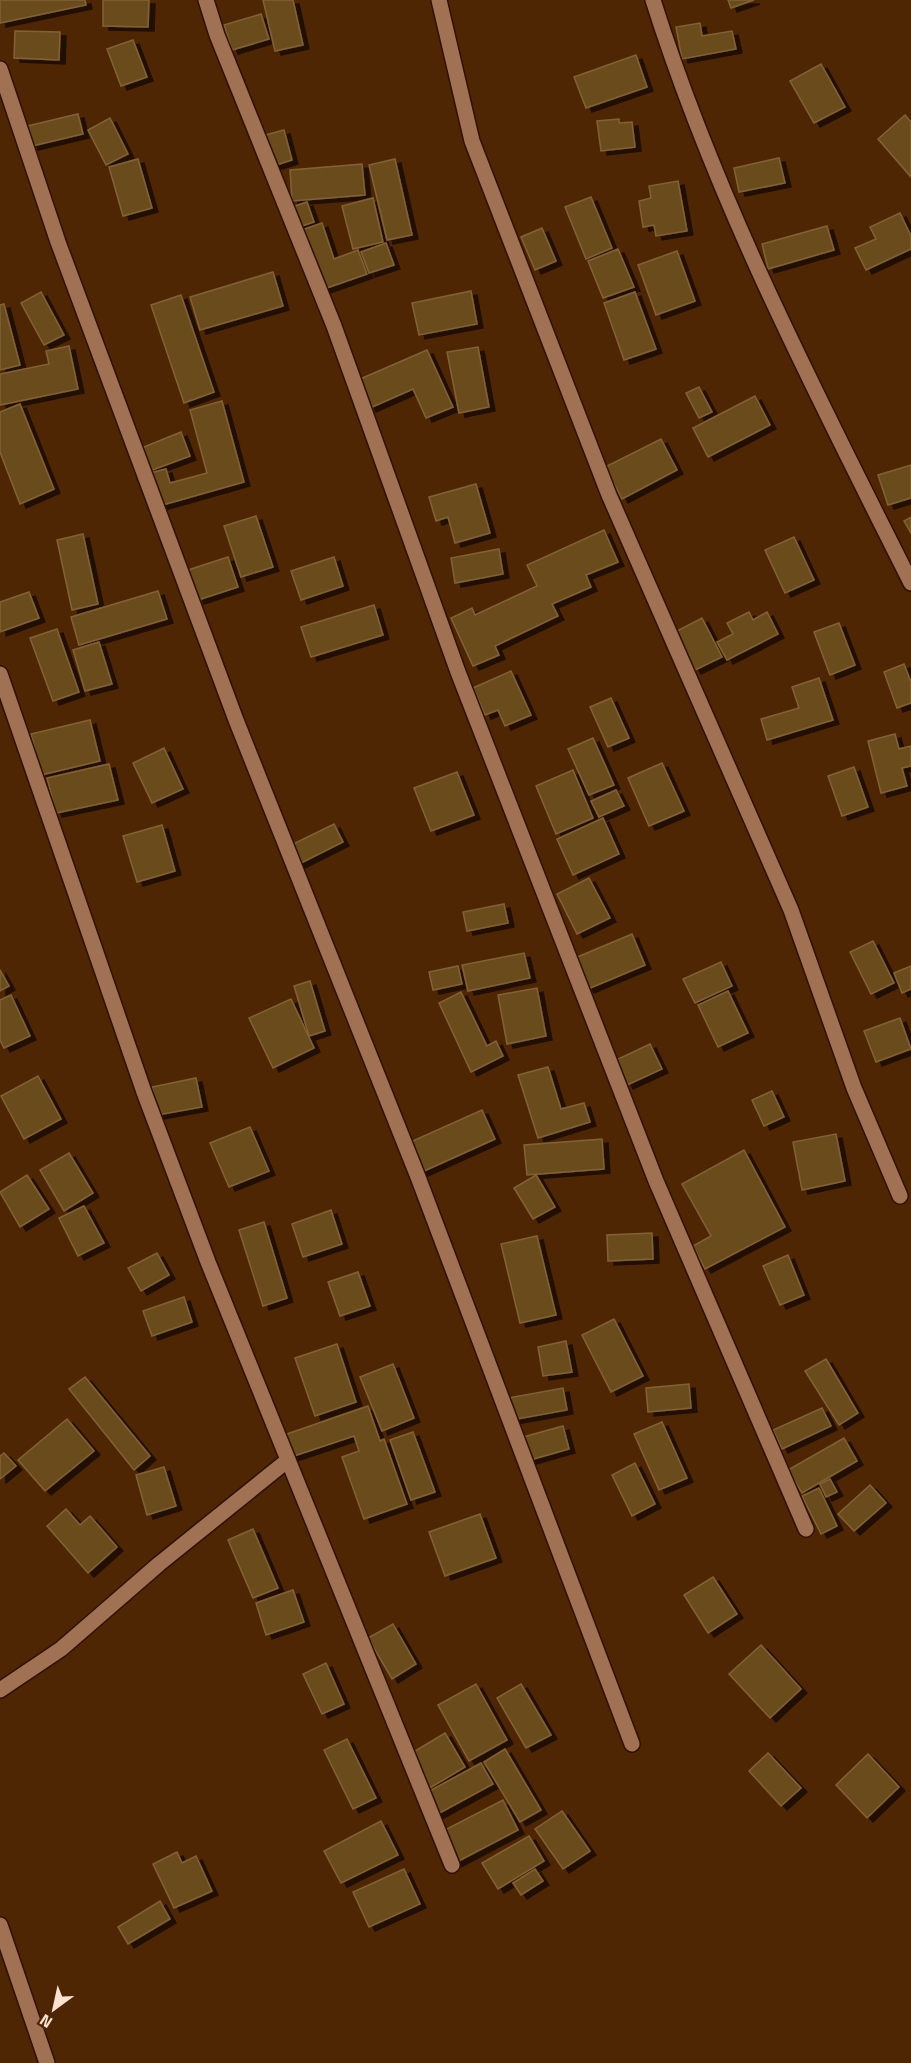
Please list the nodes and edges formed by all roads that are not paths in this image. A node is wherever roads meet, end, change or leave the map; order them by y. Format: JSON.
{"nodes":[{"id":1,"x":206,"y":0,"type":"edge"},
{"id":2,"x":439,"y":0,"type":"edge"},
{"id":3,"x":653,"y":0,"type":"edge"},
{"id":4,"x":0,"y":69,"type":"edge"},
{"id":5,"x":911,"y":584,"type":"edge"},
{"id":6,"x":0,"y":674,"type":"edge"},
{"id":7,"x":900,"y":1196,"type":"dead end"},
{"id":8,"x":288,"y":1460,"type":"junction"},
{"id":9,"x":806,"y":1529,"type":"dead end"},
{"id":10,"x":0,"y":1690,"type":"edge"},
{"id":11,"x":632,"y":1744,"type":"dead end"},
{"id":12,"x":452,"y":1865,"type":"dead end"},
{"id":13,"x":0,"y":1925,"type":"edge"},
{"id":14,"x":47,"y":2063,"type":"edge"}],
"edges":[{"from":1,"to":9,"type":"street"},
{"from":2,"to":7,"type":"street"},
{"from":3,"to":5,"type":"street"},
{"from":4,"to":11,"type":"street"},
{"from":6,"to":8,"type":"street"},
{"from":8,"to":10,"type":"street"},
{"from":8,"to":12,"type":"street"},
{"from":13,"to":14,"type":"street"}]}
